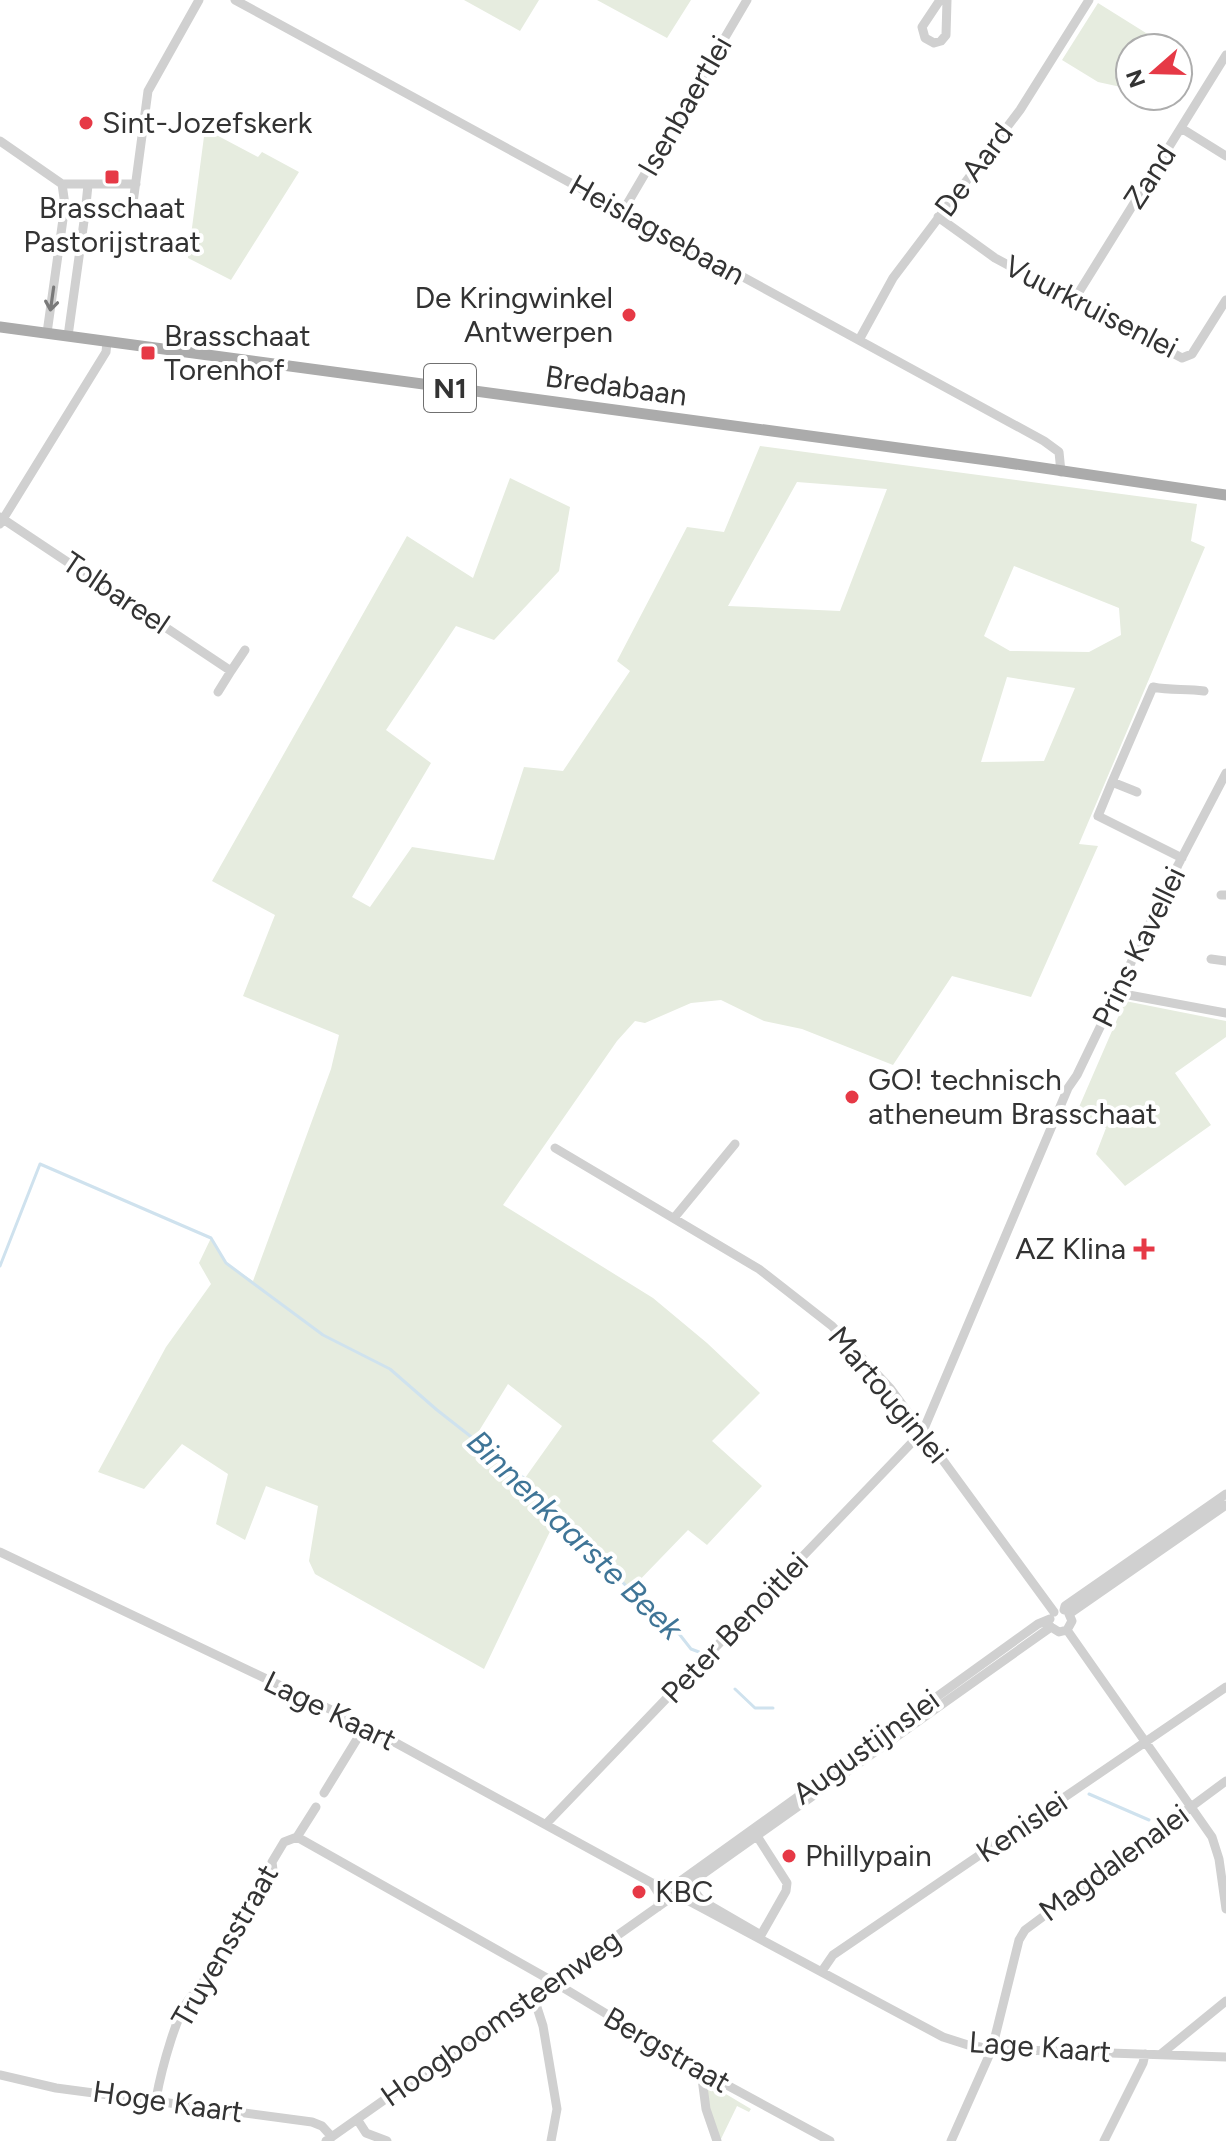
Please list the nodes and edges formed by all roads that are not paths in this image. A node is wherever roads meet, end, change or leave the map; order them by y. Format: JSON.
{"nodes":[{"id":1,"x":199,"y":0,"type":"edge"},
{"id":2,"x":235,"y":0,"type":"edge"},
{"id":3,"x":747,"y":0,"type":"edge"},
{"id":4,"x":940,"y":0,"type":"edge"},
{"id":5,"x":947,"y":0,"type":"edge"},
{"id":6,"x":1089,"y":0,"type":"edge"},
{"id":7,"x":1226,"y":55,"type":"edge"},
{"id":8,"x":1181,"y":128,"type":"junction"},
{"id":9,"x":0,"y":141,"type":"edge"},
{"id":10,"x":1226,"y":156,"type":"edge"},
{"id":11,"x":62,"y":184,"type":"junction"},
{"id":12,"x":136,"y":184,"type":"junction"},
{"id":13,"x":88,"y":185,"type":"junction"},
{"id":14,"x":623,"y":211,"type":"junction"},
{"id":15,"x":85,"y":214,"type":"junction"},
{"id":16,"x":938,"y":217,"type":"junction"},
{"id":17,"x":1074,"y":300,"type":"junction"},
{"id":18,"x":1226,"y":300,"type":"edge"},
{"id":19,"x":0,"y":327,"type":"edge"},
{"id":20,"x":47,"y":333,"type":"junction"},
{"id":21,"x":68,"y":336,"type":"junction"},
{"id":22,"x":859,"y":340,"type":"junction"},
{"id":23,"x":107,"y":342,"type":"junction"},
{"id":24,"x":1061,"y":472,"type":"junction"},
{"id":25,"x":1226,"y":495,"type":"edge"},
{"id":26,"x":1,"y":520,"type":"edge"},
{"id":27,"x":245,"y":650,"type":"dead end"},
{"id":28,"x":231,"y":671,"type":"junction"},
{"id":29,"x":1204,"y":691,"type":"dead end"},
{"id":30,"x":218,"y":692,"type":"dead end"},
{"id":31,"x":1226,"y":773,"type":"edge"},
{"id":32,"x":1112,"y":782,"type":"junction"},
{"id":33,"x":1137,"y":792,"type":"dead end"},
{"id":34,"x":1182,"y":858,"type":"junction"},
{"id":35,"x":1211,"y":959,"type":"dead end"},
{"id":36,"x":1226,"y":961,"type":"edge"},
{"id":37,"x":1118,"y":993,"type":"junction"},
{"id":38,"x":1226,"y":1013,"type":"edge"},
{"id":39,"x":735,"y":1144,"type":"dead end"},
{"id":40,"x":555,"y":1148,"type":"dead end"},
{"id":41,"x":674,"y":1218,"type":"junction"},
{"id":42,"x":923,"y":1431,"type":"junction"},
{"id":43,"x":1226,"y":1494,"type":"edge"},
{"id":44,"x":1226,"y":1505,"type":"edge"},
{"id":45,"x":0,"y":1552,"type":"edge"},
{"id":46,"x":1058,"y":1616,"type":"junction"},
{"id":47,"x":1067,"y":1630,"type":"junction"},
{"id":48,"x":1226,"y":1687,"type":"edge"},
{"id":49,"x":365,"y":1726,"type":"junction"},
{"id":50,"x":1146,"y":1742,"type":"junction"},
{"id":51,"x":1226,"y":1781,"type":"edge"},
{"id":52,"x":324,"y":1793,"type":"dead end"},
{"id":53,"x":1191,"y":1806,"type":"junction"},
{"id":54,"x":316,"y":1807,"type":"dead end"},
{"id":55,"x":546,"y":1824,"type":"junction"},
{"id":56,"x":757,"y":1836,"type":"junction"},
{"id":57,"x":297,"y":1837,"type":"junction"},
{"id":58,"x":652,"y":1883,"type":"junction"},
{"id":59,"x":685,"y":1888,"type":"junction"},
{"id":60,"x":658,"y":1907,"type":"junction"},
{"id":61,"x":1226,"y":1909,"type":"edge"},
{"id":62,"x":761,"y":1935,"type":"junction"},
{"id":63,"x":782,"y":1949,"type":"junction"},
{"id":64,"x":822,"y":1971,"type":"junction"},
{"id":65,"x":552,"y":1981,"type":"junction"},
{"id":66,"x":533,"y":1995,"type":"junction"},
{"id":67,"x":1226,"y":2001,"type":"edge"},
{"id":68,"x":1178,"y":2039,"type":"junction"},
{"id":69,"x":992,"y":2049,"type":"junction"},
{"id":70,"x":1145,"y":2054,"type":"junction"},
{"id":71,"x":1161,"y":2054,"type":"junction"},
{"id":72,"x":1179,"y":2055,"type":"junction"},
{"id":73,"x":1226,"y":2057,"type":"edge"},
{"id":74,"x":701,"y":2071,"type":"junction"},
{"id":75,"x":0,"y":2075,"type":"edge"},
{"id":76,"x":156,"y":2099,"type":"junction"},
{"id":77,"x":357,"y":2119,"type":"junction"},
{"id":78,"x":329,"y":2139,"type":"edge"},
{"id":79,"x":387,"y":2141,"type":"edge"},
{"id":80,"x":551,"y":2141,"type":"edge"},
{"id":81,"x":717,"y":2141,"type":"edge"},
{"id":82,"x":830,"y":2141,"type":"edge"},
{"id":83,"x":951,"y":2141,"type":"edge"},
{"id":84,"x":1104,"y":2141,"type":"edge"}],
"edges":[{"from":1,"to":12,"type":"street"},
{"from":2,"to":14,"type":"street","name":"Heislagsebaan"},
{"from":3,"to":14,"type":"street","name":"Isenbaertlei"},
{"from":4,"to":5,"type":"street"},
{"from":6,"to":16,"type":"street","name":"De Aard"},
{"from":7,"to":8,"type":"street","name":"Zand"},
{"from":8,"to":10,"type":"street"},
{"from":8,"to":17,"type":"street","name":"Zand"},
{"from":9,"to":11,"type":"street"},
{"from":11,"to":13,"type":"street"},
{"from":11,"to":20,"type":"street","one_way":true},
{"from":12,"to":13,"type":"street"},
{"from":12,"to":15,"type":"street"},
{"from":13,"to":15,"type":"street"},
{"from":14,"to":22,"type":"street","name":"Heislagsebaan"},
{"from":15,"to":21,"type":"street"},
{"from":16,"to":17,"type":"street","name":"Vuurkruisenlei"},
{"from":16,"to":22,"type":"street","name":"De Aard"},
{"from":17,"to":18,"type":"street","name":"Vuurkruisenlei"},
{"from":19,"to":20,"type":"main road","name":"Bredabaan","number":"N1"},
{"from":20,"to":21,"type":"main road","name":"Bredabaan","number":"N1"},
{"from":21,"to":23,"type":"main road","name":"Bredabaan","number":"N1"},
{"from":22,"to":24,"type":"street","name":"Heislagsebaan"},
{"from":23,"to":24,"type":"main road","name":"Bredabaan","number":"N1"},
{"from":23,"to":26,"type":"street"},
{"from":24,"to":25,"type":"main road","name":"Bredabaan","number":"N1"},
{"from":26,"to":28,"type":"street","name":"Tolbareel"},
{"from":27,"to":28,"type":"street"},
{"from":28,"to":30,"type":"street"},
{"from":29,"to":32,"type":"street"},
{"from":31,"to":34,"type":"street","name":"Prins Kavellei"},
{"from":32,"to":33,"type":"street"},
{"from":32,"to":34,"type":"street"},
{"from":34,"to":37,"type":"street","name":"Prins Kavellei"},
{"from":35,"to":36,"type":"street"},
{"from":37,"to":38,"type":"street"},
{"from":37,"to":42,"type":"street","name":"Prins Kavellei"},
{"from":39,"to":41,"type":"street"},
{"from":40,"to":41,"type":"street","name":"Martouginlei"},
{"from":41,"to":42,"type":"street","name":"Martouginlei"},
{"from":42,"to":46,"type":"street","name":"Martouginlei"},
{"from":42,"to":55,"type":"street","name":"Peter Benoitlei"},
{"from":43,"to":46,"type":"street","name":"Augustijnslei"},
{"from":44,"to":46,"type":"street","name":"Augustijnslei"},
{"from":45,"to":49,"type":"street","name":"Lage Kaart"},
{"from":46,"to":47,"type":"street"},
{"from":46,"to":47,"type":"street"},
{"from":46,"to":56,"type":"street","name":"Augustijnslei"},
{"from":46,"to":59,"type":"street","name":"Augustijnslei"},
{"from":47,"to":50,"type":"street"},
{"from":48,"to":50,"type":"street","name":"Kenislei"},
{"from":49,"to":52,"type":"street"},
{"from":49,"to":55,"type":"street","name":"Lage Kaart"},
{"from":50,"to":53,"type":"street"},
{"from":50,"to":64,"type":"street","name":"Kenislei"},
{"from":51,"to":53,"type":"street","name":"Magdalenalei"},
{"from":53,"to":61,"type":"street"},
{"from":53,"to":69,"type":"street","name":"Magdalenalei"},
{"from":54,"to":57,"type":"street","name":"Truyensstraat"},
{"from":55,"to":58,"type":"street","name":"Lage Kaart"},
{"from":56,"to":59,"type":"street","name":"Augustijnslei"},
{"from":56,"to":62,"type":"street"},
{"from":57,"to":65,"type":"street","name":"Bergstraat"},
{"from":57,"to":76,"type":"street","name":"Truyensstraat"},
{"from":58,"to":59,"type":"street","name":"Lage Kaart"},
{"from":58,"to":60,"type":"street"},
{"from":59,"to":60,"type":"street","name":"Hoogboomsteenweg"},
{"from":59,"to":62,"type":"street","name":"Lage Kaart"},
{"from":59,"to":63,"type":"street","name":"Lage Kaart"},
{"from":60,"to":65,"type":"street","name":"Hoogboomsteenweg"},
{"from":62,"to":63,"type":"street","name":"Lage Kaart"},
{"from":63,"to":64,"type":"street","name":"Lage Kaart"},
{"from":64,"to":69,"type":"street","name":"Lage Kaart"},
{"from":65,"to":66,"type":"street","name":"Hoogboomsteenweg"},
{"from":65,"to":74,"type":"street","name":"Bergstraat"},
{"from":66,"to":77,"type":"street","name":"Hoogboomsteenweg"},
{"from":66,"to":80,"type":"street"},
{"from":67,"to":68,"type":"street"},
{"from":68,"to":71,"type":"street"},
{"from":68,"to":72,"type":"street"},
{"from":69,"to":70,"type":"street","name":"Lage Kaart"},
{"from":69,"to":83,"type":"street","name":"Magdalenalei"},
{"from":70,"to":71,"type":"street","name":"Lage Kaart"},
{"from":70,"to":84,"type":"street"},
{"from":71,"to":72,"type":"street","name":"Lage Kaart"},
{"from":72,"to":73,"type":"street","name":"Lage Kaart"},
{"from":74,"to":81,"type":"street"},
{"from":74,"to":82,"type":"street","name":"Bergstraat"},
{"from":75,"to":76,"type":"street","name":"Hoge Kaart"},
{"from":76,"to":78,"type":"street","name":"Hoge Kaart"},
{"from":77,"to":78,"type":"street","name":"Hoogboomsteenweg"},
{"from":77,"to":79,"type":"street"}]}
